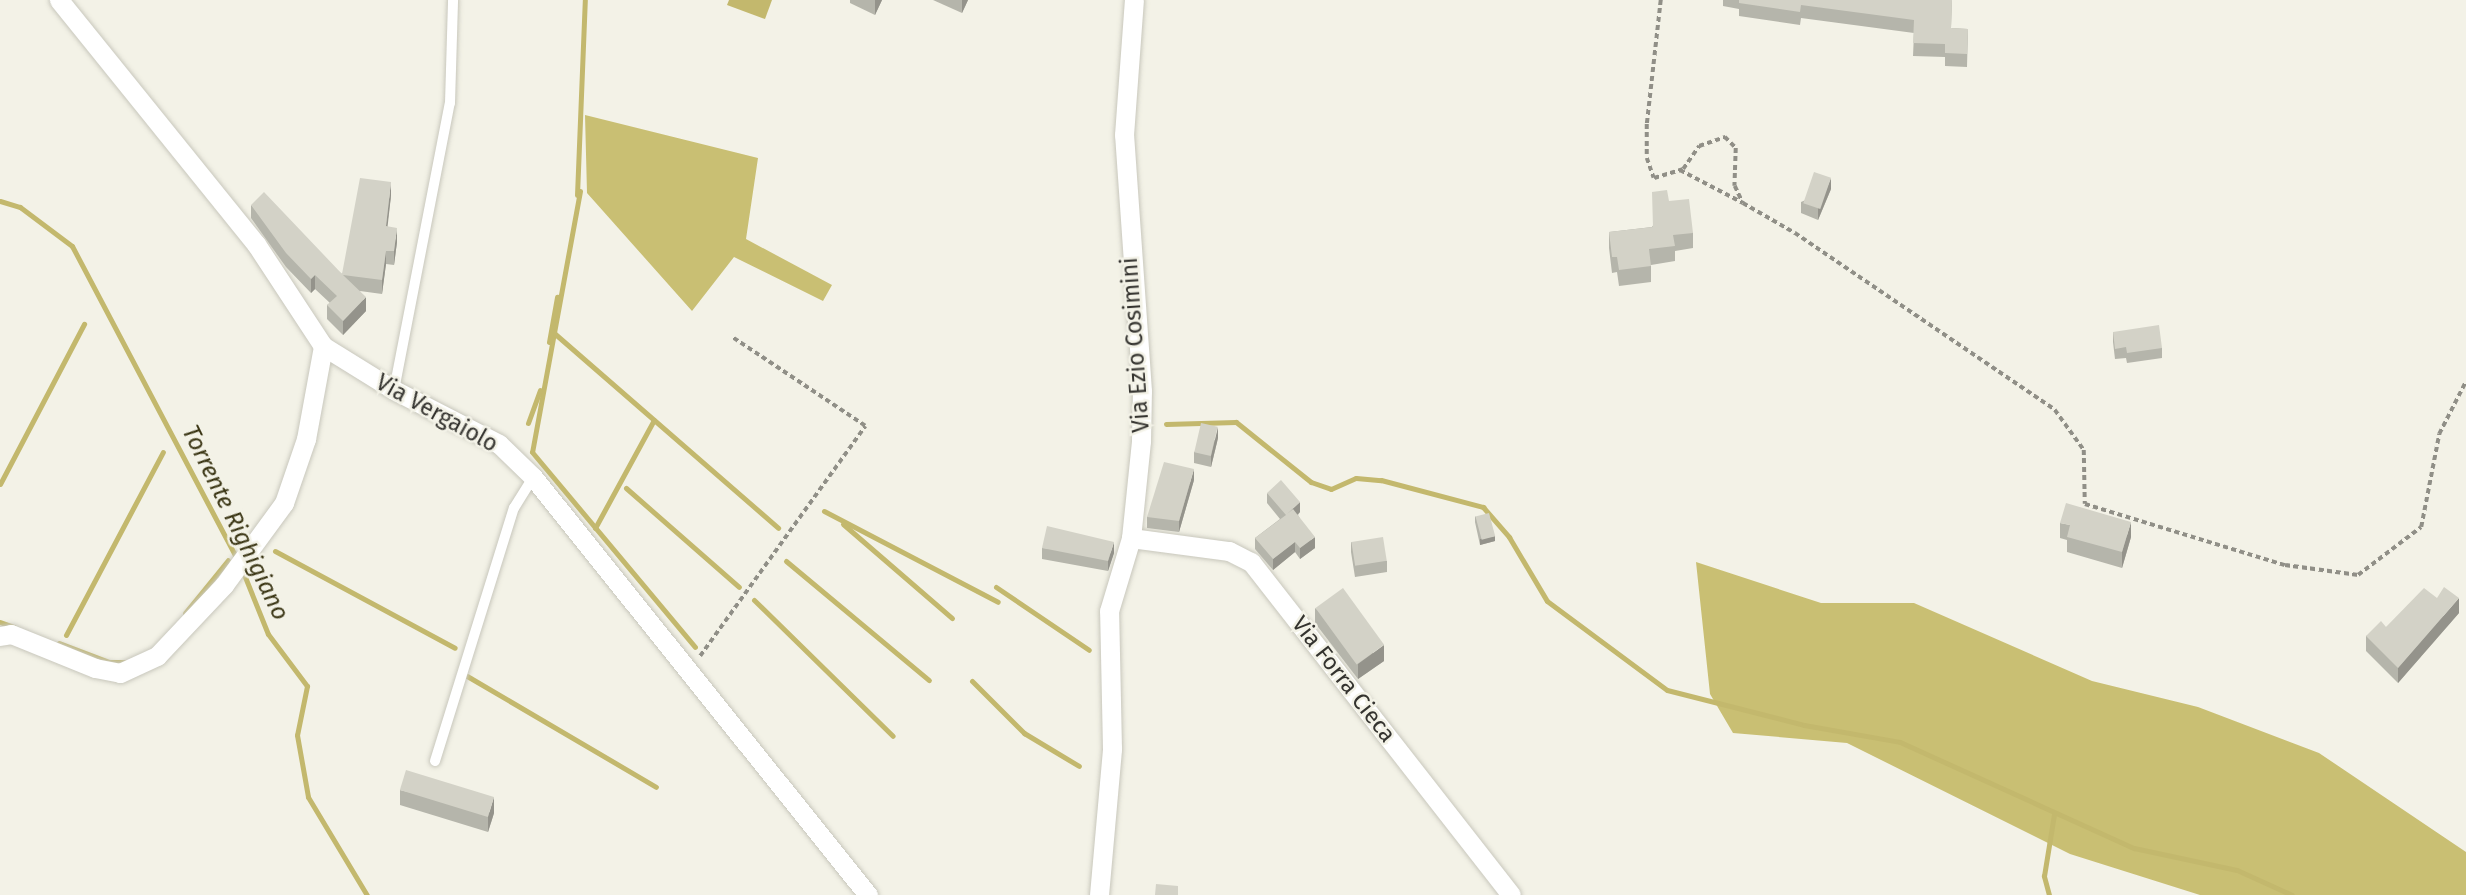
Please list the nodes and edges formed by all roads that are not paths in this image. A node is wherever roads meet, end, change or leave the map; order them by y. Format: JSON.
{"nodes":[{"id":1,"x":59,"y":0,"type":"edge"},
{"id":2,"x":453,"y":0,"type":"edge"},
{"id":3,"x":1134,"y":0,"type":"edge"},
{"id":4,"x":323,"y":346,"type":"junction"},
{"id":5,"x":394,"y":390,"type":"junction"},
{"id":6,"x":533,"y":477,"type":"junction"},
{"id":7,"x":1131,"y":538,"type":"junction"},
{"id":8,"x":0,"y":636,"type":"edge"},
{"id":9,"x":435,"y":761,"type":"dead end"},
{"id":10,"x":868,"y":895,"type":"edge"},
{"id":11,"x":1099,"y":895,"type":"edge"},
{"id":12,"x":1510,"y":895,"type":"edge"}],
"edges":[{"from":1,"to":4,"type":"street","name":"Via Vergaiolo"},
{"from":2,"to":5,"type":"lane"},
{"from":3,"to":7,"type":"street","name":"Via Ezio Cosimini"},
{"from":4,"to":5,"type":"street","name":"Via Vergaiolo"},
{"from":4,"to":8,"type":"street"},
{"from":5,"to":6,"type":"street","name":"Via Vergaiolo"},
{"from":6,"to":9,"type":"lane"},
{"from":6,"to":10,"type":"street","name":"Via Vergaiolo"},
{"from":7,"to":11,"type":"street","name":"Via Ezio Cosimini"},
{"from":7,"to":12,"type":"street","name":"Via Forra Cieca"}]}
